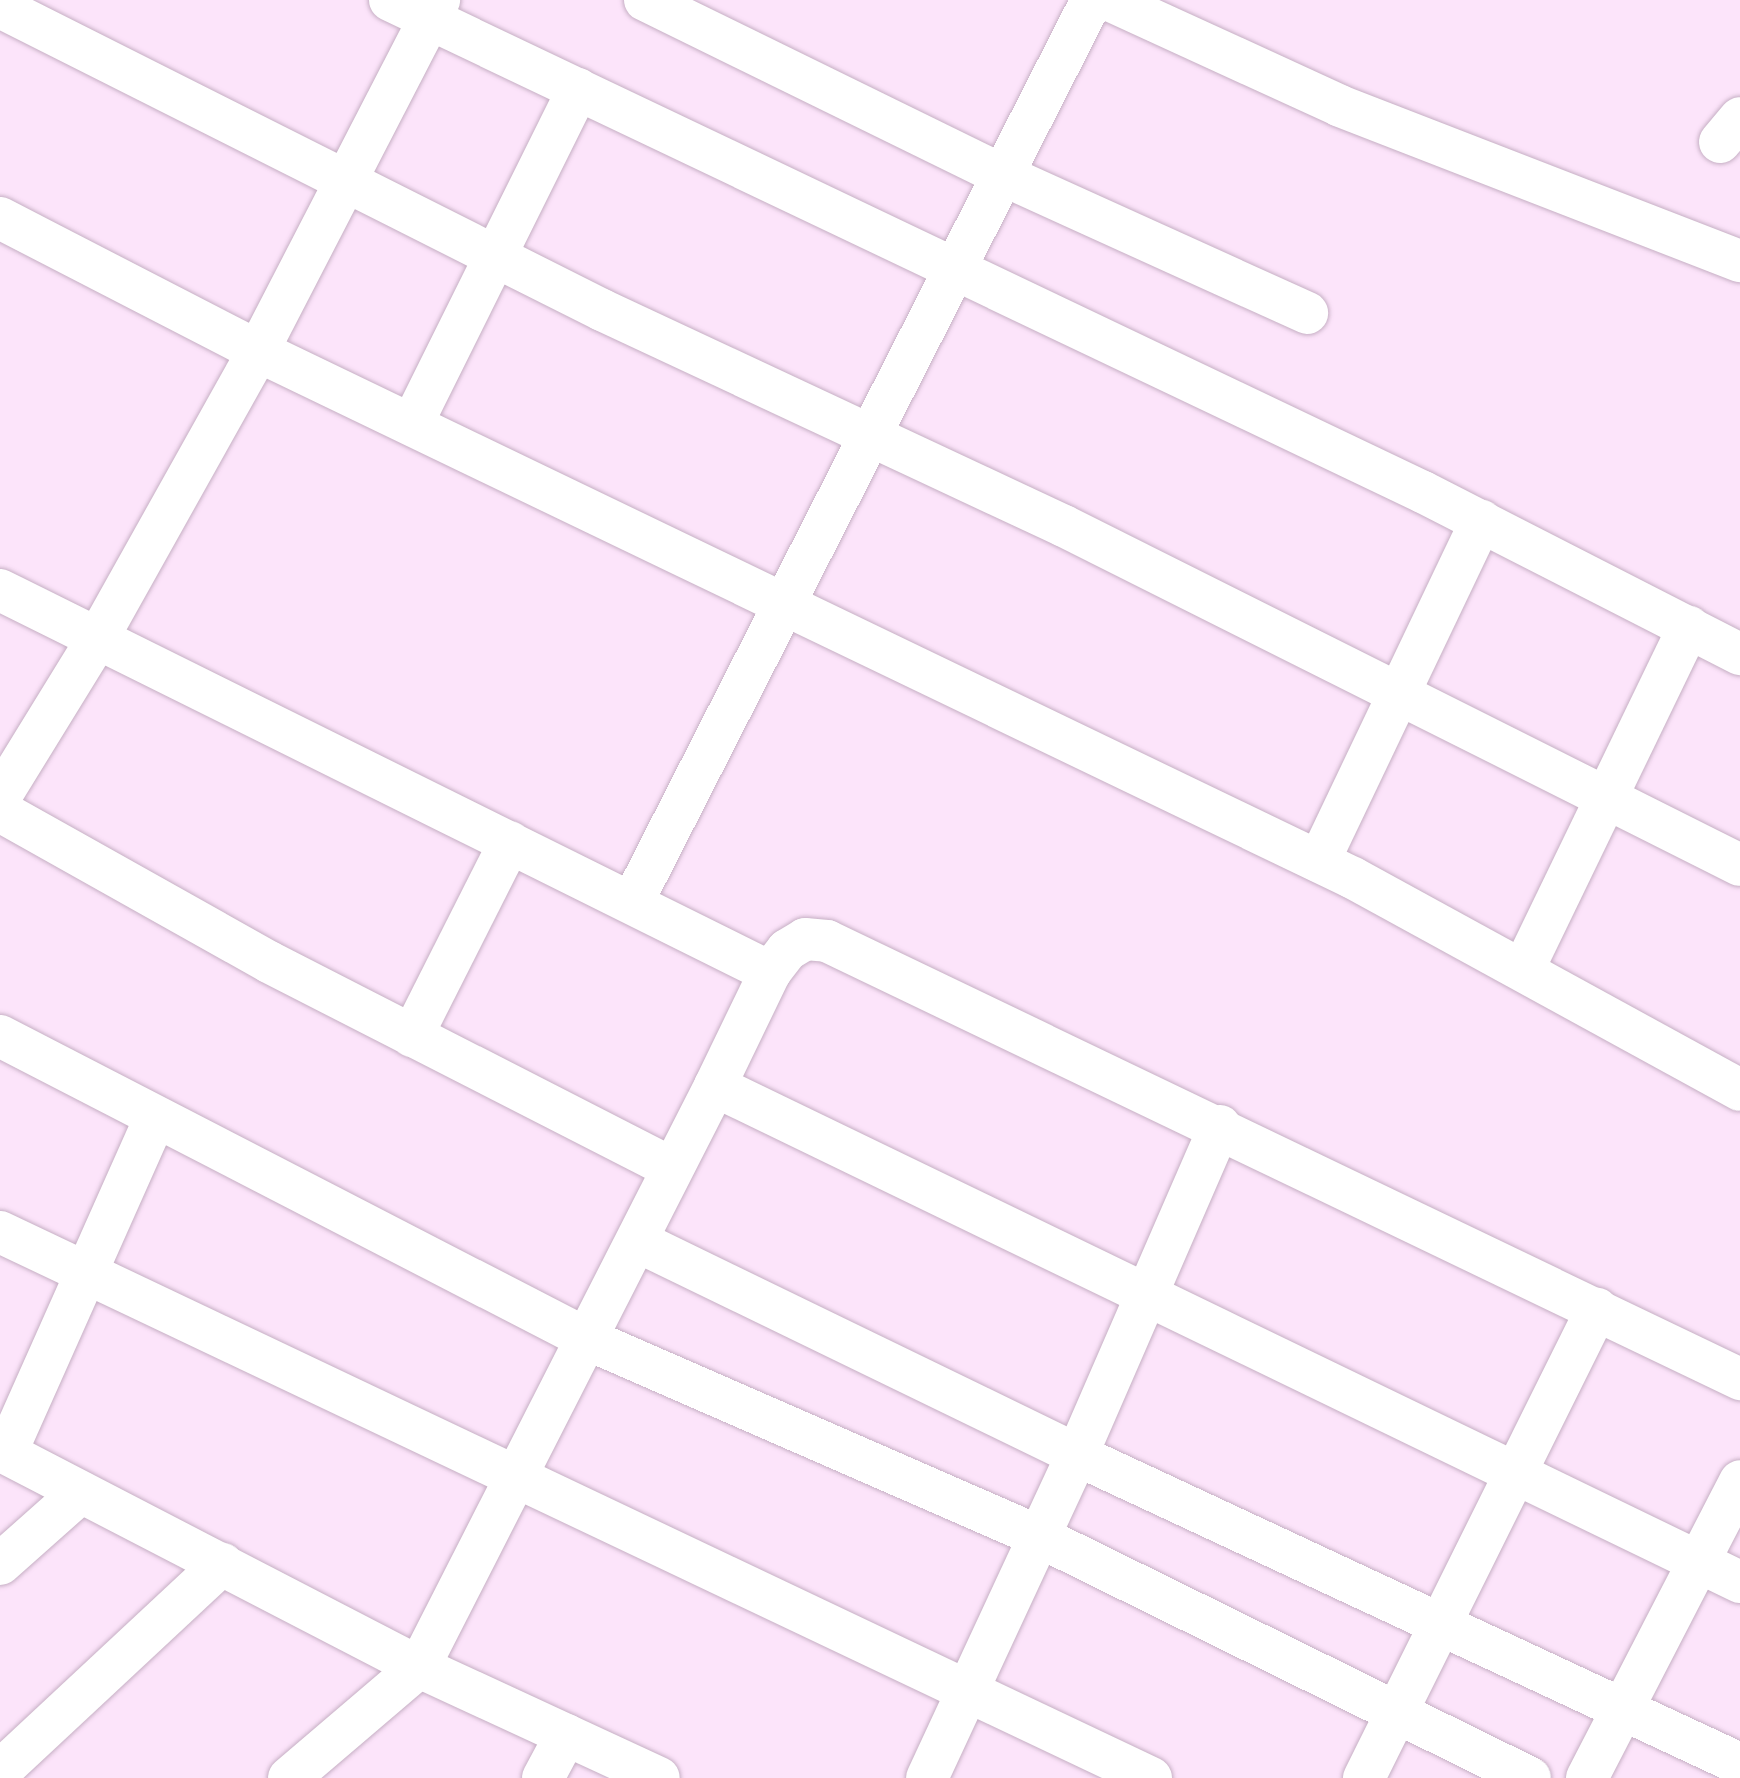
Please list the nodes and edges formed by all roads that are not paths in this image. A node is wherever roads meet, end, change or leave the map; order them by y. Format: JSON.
{"nodes":[{"id":1,"x":390,"y":0,"type":"edge"},
{"id":2,"x":645,"y":0,"type":"edge"},
{"id":3,"x":1092,"y":0,"type":"edge"},
{"id":4,"x":1109,"y":0,"type":"edge"},
{"id":5,"x":0,"y":7,"type":"edge"},
{"id":6,"x":434,"y":9,"type":"edge"},
{"id":7,"x":1186,"y":16,"type":"edge"},
{"id":8,"x":578,"y":89,"type":"junction"},
{"id":9,"x":1003,"y":175,"type":"junction"},
{"id":10,"x":346,"y":180,"type":"junction"},
{"id":11,"x":0,"y":218,"type":"edge"},
{"id":12,"x":495,"y":256,"type":"junction"},
{"id":13,"x":1740,"y":261,"type":"edge"},
{"id":14,"x":954,"y":271,"type":"junction"},
{"id":15,"x":1307,"y":313,"type":"dead end"},
{"id":16,"x":258,"y":351,"type":"junction"},
{"id":17,"x":412,"y":424,"type":"junction"},
{"id":18,"x":869,"y":437,"type":"junction"},
{"id":19,"x":1481,"y":521,"type":"junction"},
{"id":20,"x":0,"y":590,"type":"edge"},
{"id":21,"x":785,"y":603,"type":"junction"},
{"id":22,"x":1689,"y":627,"type":"junction"},
{"id":23,"x":99,"y":636,"type":"junction"},
{"id":24,"x":1740,"y":654,"type":"edge"},
{"id":25,"x":1399,"y":692,"type":"junction"},
{"id":26,"x":0,"y":797,"type":"edge"},
{"id":27,"x":1604,"y":797,"type":"junction"},
{"id":28,"x":0,"y":811,"type":"edge"},
{"id":29,"x":510,"y":842,"type":"junction"},
{"id":30,"x":1319,"y":861,"type":"junction"},
{"id":31,"x":1740,"y":865,"type":"edge"},
{"id":32,"x":632,"y":903,"type":"junction"},
{"id":33,"x":1524,"y":968,"type":"junction"},
{"id":34,"x":770,"y":972,"type":"junction"},
{"id":35,"x":0,"y":1036,"type":"edge"},
{"id":36,"x":412,"y":1036,"type":"junction"},
{"id":37,"x":715,"y":1086,"type":"junction"},
{"id":38,"x":1740,"y":1090,"type":"edge"},
{"id":39,"x":155,"y":1118,"type":"junction"},
{"id":40,"x":1220,"y":1126,"type":"junction"},
{"id":41,"x":671,"y":1168,"type":"junction"},
{"id":42,"x":0,"y":1232,"type":"edge"},
{"id":43,"x":637,"y":1241,"type":"junction"},
{"id":44,"x":83,"y":1274,"type":"junction"},
{"id":45,"x":1147,"y":1294,"type":"junction"},
{"id":46,"x":1597,"y":1309,"type":"junction"},
{"id":47,"x":587,"y":1339,"type":"junction"},
{"id":48,"x":1740,"y":1379,"type":"edge"},
{"id":49,"x":3,"y":1452,"type":"edge"},
{"id":50,"x":1077,"y":1455,"type":"junction"},
{"id":51,"x":1516,"y":1473,"type":"junction"},
{"id":52,"x":517,"y":1477,"type":"junction"},
{"id":53,"x":1740,"y":1481,"type":"edge"},
{"id":54,"x":81,"y":1492,"type":"junction"},
{"id":55,"x":1040,"y":1537,"type":"junction"},
{"id":56,"x":1698,"y":1562,"type":"junction"},
{"id":57,"x":0,"y":1564,"type":"edge"},
{"id":58,"x":222,"y":1564,"type":"junction"},
{"id":59,"x":1740,"y":1582,"type":"edge"},
{"id":60,"x":1441,"y":1624,"type":"junction"},
{"id":61,"x":419,"y":1667,"type":"junction"},
{"id":62,"x":970,"y":1693,"type":"junction"},
{"id":63,"x":1623,"y":1709,"type":"junction"},
{"id":64,"x":1397,"y":1712,"type":"junction"},
{"id":65,"x":566,"y":1735,"type":"junction"},
{"id":66,"x":1740,"y":1764,"type":"edge"},
{"id":67,"x":0,"y":1771,"type":"edge"},
{"id":68,"x":289,"y":1778,"type":"edge"},
{"id":69,"x":543,"y":1778,"type":"edge"},
{"id":70,"x":659,"y":1778,"type":"edge"},
{"id":71,"x":927,"y":1778,"type":"edge"},
{"id":72,"x":1151,"y":1778,"type":"edge"},
{"id":73,"x":1364,"y":1778,"type":"edge"},
{"id":74,"x":1530,"y":1778,"type":"edge"},
{"id":75,"x":1587,"y":1778,"type":"edge"}],
"edges":[{"from":1,"to":6,"type":"street"},
{"from":2,"to":9,"type":"street"},
{"from":3,"to":9,"type":"street"},
{"from":4,"to":7,"type":"street"},
{"from":5,"to":10,"type":"street"},
{"from":6,"to":8,"type":"street"},
{"from":6,"to":10,"type":"street"},
{"from":7,"to":13,"type":"street"},
{"from":8,"to":12,"type":"street"},
{"from":8,"to":14,"type":"street"},
{"from":9,"to":14,"type":"street"},
{"from":9,"to":15,"type":"street"},
{"from":10,"to":12,"type":"street"},
{"from":10,"to":16,"type":"street"},
{"from":11,"to":16,"type":"street"},
{"from":12,"to":17,"type":"street"},
{"from":12,"to":18,"type":"street"},
{"from":14,"to":18,"type":"street"},
{"from":14,"to":19,"type":"street"},
{"from":16,"to":17,"type":"street"},
{"from":16,"to":23,"type":"street"},
{"from":17,"to":21,"type":"street"},
{"from":18,"to":21,"type":"street"},
{"from":18,"to":25,"type":"street"},
{"from":19,"to":22,"type":"street"},
{"from":19,"to":25,"type":"street"},
{"from":20,"to":23,"type":"street"},
{"from":21,"to":30,"type":"street"},
{"from":21,"to":32,"type":"street"},
{"from":22,"to":24,"type":"street"},
{"from":22,"to":27,"type":"street"},
{"from":23,"to":26,"type":"street"},
{"from":23,"to":29,"type":"street"},
{"from":25,"to":27,"type":"street"},
{"from":25,"to":30,"type":"street"},
{"from":27,"to":31,"type":"street"},
{"from":27,"to":33,"type":"street"},
{"from":28,"to":36,"type":"street"},
{"from":29,"to":32,"type":"street"},
{"from":29,"to":36,"type":"street"},
{"from":30,"to":33,"type":"street"},
{"from":32,"to":34,"type":"street"},
{"from":33,"to":38,"type":"street"},
{"from":34,"to":37,"type":"street"},
{"from":34,"to":40,"type":"street"},
{"from":35,"to":39,"type":"street"},
{"from":36,"to":41,"type":"street"},
{"from":37,"to":41,"type":"street"},
{"from":37,"to":45,"type":"street"},
{"from":39,"to":44,"type":"street"},
{"from":39,"to":47,"type":"street"},
{"from":40,"to":45,"type":"street"},
{"from":40,"to":46,"type":"street"},
{"from":41,"to":43,"type":"street"},
{"from":42,"to":44,"type":"street"},
{"from":43,"to":47,"type":"street"},
{"from":43,"to":50,"type":"street"},
{"from":44,"to":49,"type":"street"},
{"from":44,"to":52,"type":"street"},
{"from":45,"to":50,"type":"street"},
{"from":45,"to":51,"type":"street"},
{"from":46,"to":48,"type":"street"},
{"from":46,"to":51,"type":"street"},
{"from":47,"to":52,"type":"street"},
{"from":47,"to":55,"type":"street"},
{"from":49,"to":54,"type":"street"},
{"from":50,"to":55,"type":"street"},
{"from":50,"to":60,"type":"street"},
{"from":51,"to":56,"type":"street"},
{"from":51,"to":60,"type":"street"},
{"from":52,"to":61,"type":"street"},
{"from":52,"to":62,"type":"street"},
{"from":53,"to":56,"type":"street"},
{"from":54,"to":57,"type":"street"},
{"from":54,"to":58,"type":"street"},
{"from":55,"to":62,"type":"street"},
{"from":55,"to":64,"type":"street"},
{"from":56,"to":59,"type":"street"},
{"from":56,"to":63,"type":"street"},
{"from":58,"to":61,"type":"street"},
{"from":58,"to":67,"type":"street"},
{"from":60,"to":63,"type":"street"},
{"from":60,"to":64,"type":"street"},
{"from":61,"to":65,"type":"street"},
{"from":61,"to":68,"type":"street"},
{"from":62,"to":71,"type":"street"},
{"from":62,"to":72,"type":"street"},
{"from":63,"to":66,"type":"street"},
{"from":63,"to":75,"type":"street"},
{"from":64,"to":73,"type":"street"},
{"from":64,"to":74,"type":"street"},
{"from":65,"to":69,"type":"street"},
{"from":65,"to":70,"type":"street"}]}
